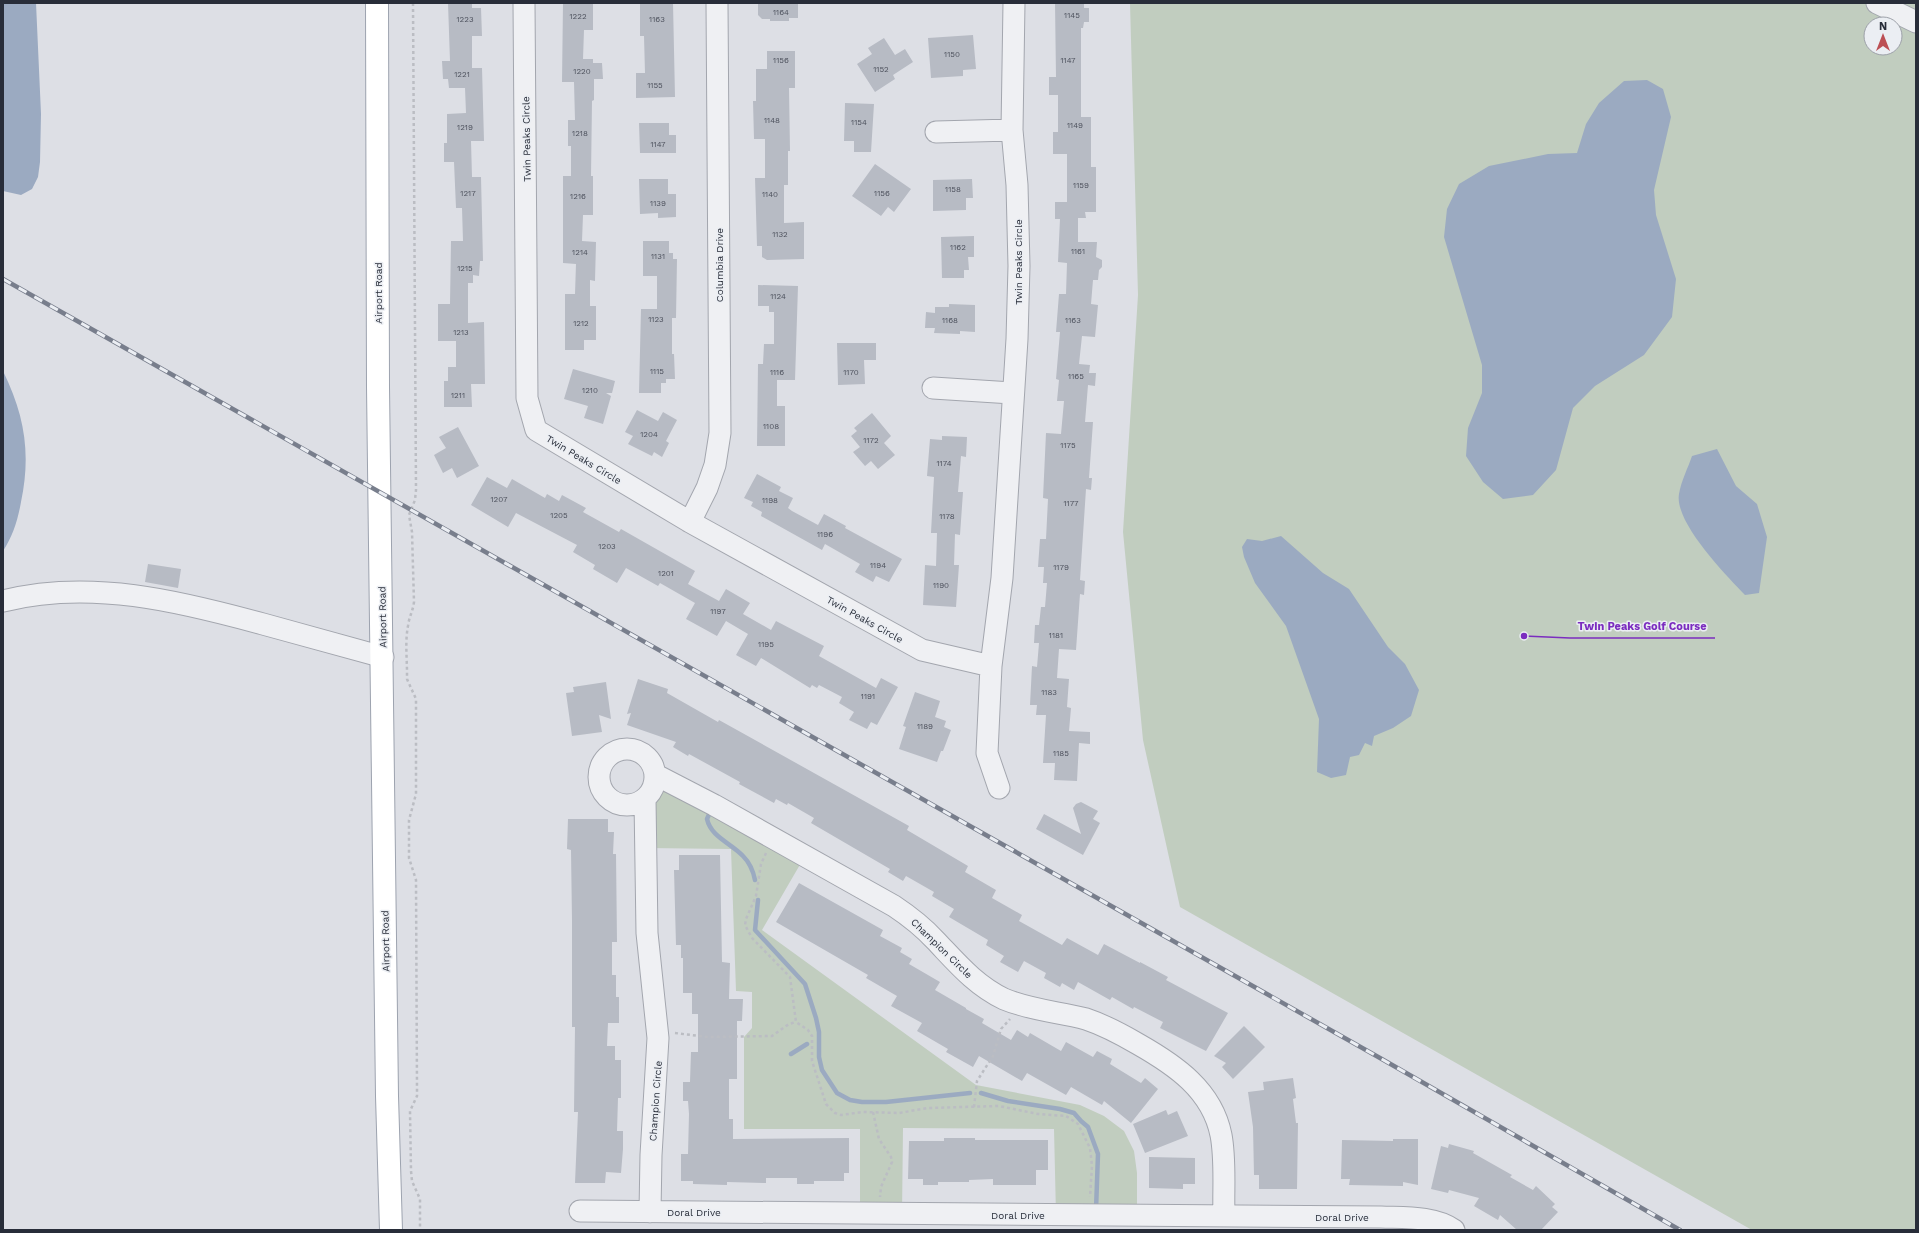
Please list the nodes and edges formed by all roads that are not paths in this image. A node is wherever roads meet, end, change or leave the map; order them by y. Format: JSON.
{"nodes":[{"id":1,"x":377,"y":3,"type":"edge"},
{"id":2,"x":524,"y":3,"type":"edge"},
{"id":3,"x":717,"y":3,"type":"edge"},
{"id":4,"x":1014,"y":3,"type":"edge"},
{"id":5,"x":1876,"y":3,"type":"edge"},
{"id":6,"x":1916,"y":22,"type":"edge"},
{"id":7,"x":1012,"y":130,"type":"junction"},
{"id":8,"x":936,"y":132,"type":"dead end"},
{"id":9,"x":933,"y":388,"type":"dead end"},
{"id":10,"x":1012,"y":393,"type":"junction"},
{"id":11,"x":690,"y":522,"type":"junction"},
{"id":12,"x":3,"y":601,"type":"edge"},
{"id":13,"x":383,"y":657,"type":"junction"},
{"id":14,"x":991,"y":666,"type":"junction"},
{"id":15,"x":656,"y":775,"type":"junction"},
{"id":16,"x":999,"y":788,"type":"dead end"},
{"id":17,"x":645,"y":800,"type":"junction"},
{"id":18,"x":580,"y":1211,"type":"dead end"},
{"id":19,"x":650,"y":1212,"type":"junction"},
{"id":20,"x":1224,"y":1216,"type":"junction"},
{"id":21,"x":875,"y":1222,"type":"edge"},
{"id":22,"x":1327,"y":1224,"type":"edge"},
{"id":23,"x":391,"y":1230,"type":"edge"},
{"id":24,"x":1454,"y":1230,"type":"edge"}],
"edges":[{"from":1,"to":13,"type":"main road","name":"Airport Road"},
{"from":2,"to":11,"type":"street","name":"Twin Peaks Circle"},
{"from":3,"to":11,"type":"street","name":"Columbia Drive"},
{"from":4,"to":7,"type":"street","name":"Twin Peaks Circle"},
{"from":5,"to":6,"type":"street"},
{"from":7,"to":8,"type":"street"},
{"from":7,"to":10,"type":"street","name":"Twin Peaks Circle"},
{"from":9,"to":10,"type":"street"},
{"from":10,"to":14,"type":"street","name":"Twin Peaks Circle"},
{"from":11,"to":14,"type":"street","name":"Twin Peaks Circle"},
{"from":12,"to":13,"type":"street"},
{"from":13,"to":23,"type":"main road","name":"Airport Road"},
{"from":14,"to":16,"type":"street","name":"Twin Peaks Circle"},
{"from":15,"to":17,"type":"street"},
{"from":15,"to":17,"type":"street"},
{"from":15,"to":20,"type":"street","name":"Champion Circle"},
{"from":17,"to":19,"type":"street","name":"Champion Circle"},
{"from":18,"to":19,"type":"street","name":"Doral Drive"},
{"from":19,"to":21,"type":"street","name":"Doral Drive"},
{"from":20,"to":21,"type":"street","name":"Doral Drive"},
{"from":20,"to":22,"type":"street","name":"Doral Drive"},
{"from":22,"to":24,"type":"street","name":"Doral Drive"}]}
